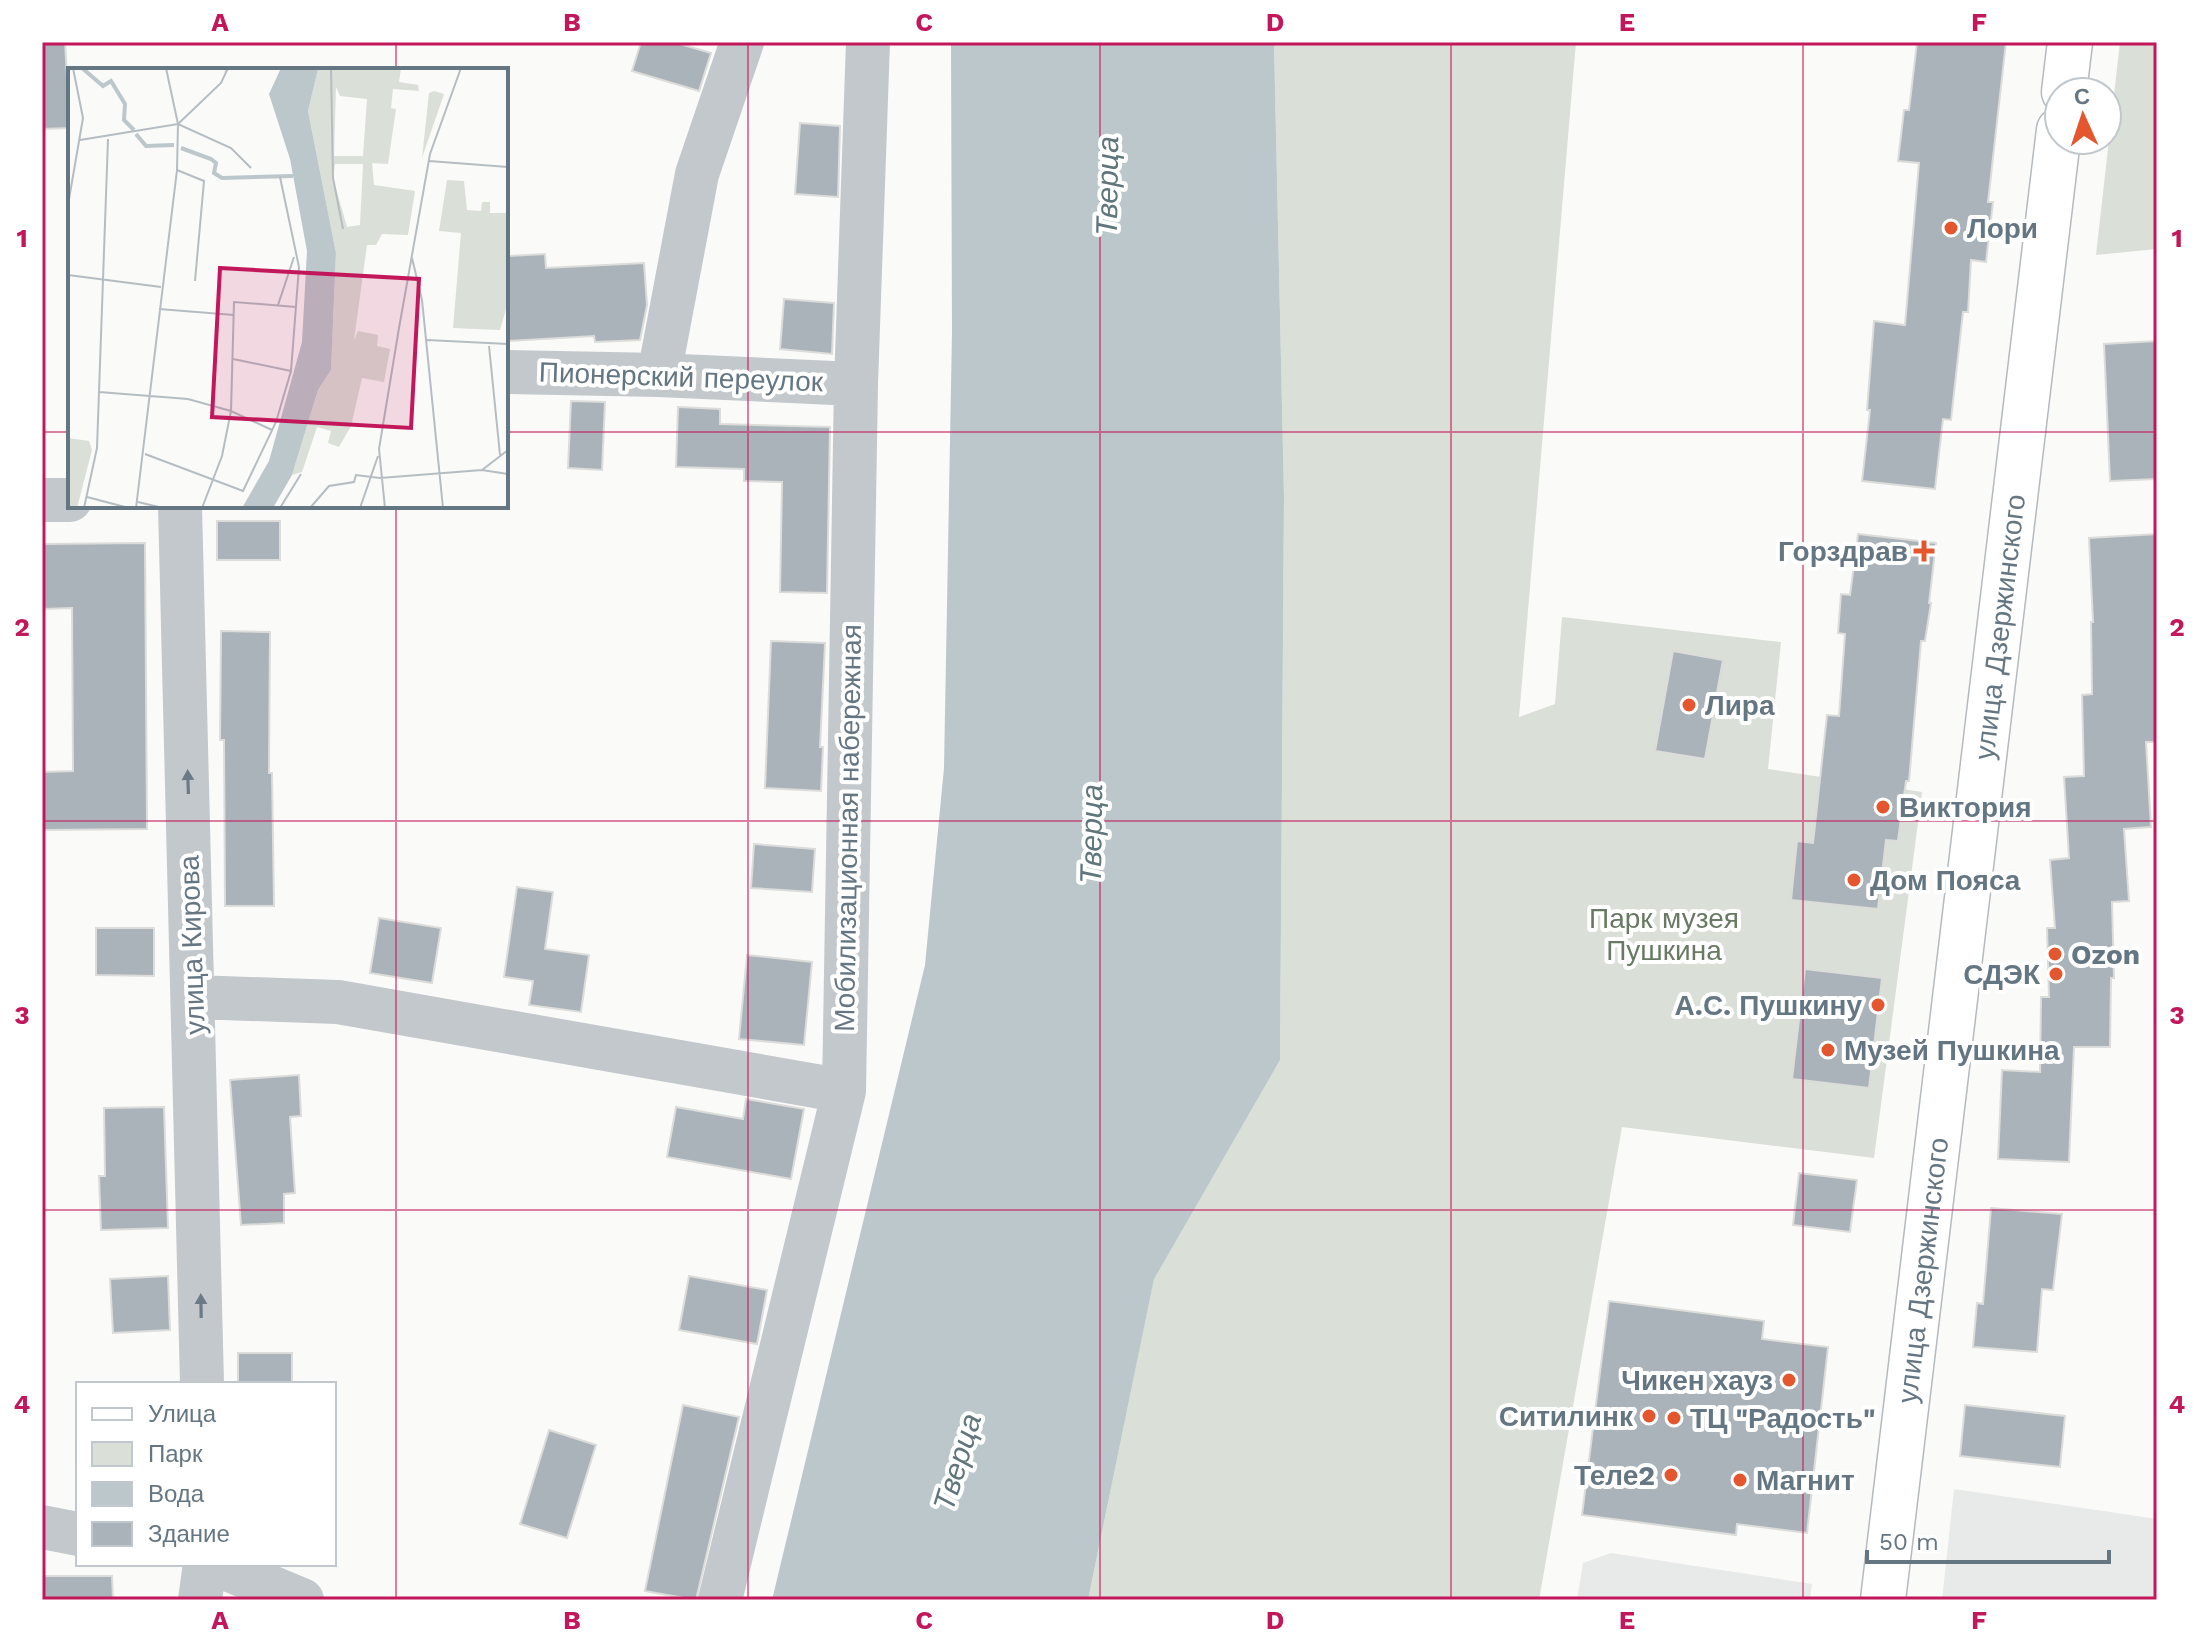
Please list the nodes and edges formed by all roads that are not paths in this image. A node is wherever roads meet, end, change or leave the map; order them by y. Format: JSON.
{"nodes":[{"id":1,"x":742,"y":42,"type":"edge"},
{"id":2,"x":868,"y":42,"type":"edge"},
{"id":3,"x":2070,"y":42,"type":"edge"},
{"id":4,"x":2066,"y":76,"type":"edge"},
{"id":5,"x":2056,"y":156,"type":"edge"},
{"id":6,"x":508,"y":372,"type":"edge"},
{"id":7,"x":659,"y":375,"type":"junction"},
{"id":8,"x":856,"y":384,"type":"junction"},
{"id":9,"x":42,"y":500,"type":"edge"},
{"id":10,"x":68,"y":500,"type":"edge"},
{"id":11,"x":180,"y":508,"type":"edge"},
{"id":12,"x":194,"y":997,"type":"junction"},
{"id":13,"x":844,"y":1091,"type":"junction"},
{"id":14,"x":202,"y":1382,"type":"edge"},
{"id":15,"x":42,"y":1527,"type":"edge"},
{"id":16,"x":76,"y":1534,"type":"edge"},
{"id":17,"x":205,"y":1566,"type":"edge"},
{"id":18,"x":220,"y":1566,"type":"edge"},
{"id":19,"x":200,"y":1600,"type":"edge"},
{"id":20,"x":302,"y":1600,"type":"edge"},
{"id":21,"x":720,"y":1600,"type":"edge"},
{"id":22,"x":1883,"y":1600,"type":"edge"}],
"edges":[{"from":1,"to":7,"type":"street"},
{"from":2,"to":8,"type":"street","name":"Мобилизационная набережная"},
{"from":3,"to":4,"type":"main road"},
{"from":5,"to":22,"type":"main road","name":"улица Дзержинского"},
{"from":6,"to":7,"type":"street","name":"Пионерский переулок"},
{"from":7,"to":8,"type":"street","name":"Пионерский переулок"},
{"from":8,"to":13,"type":"street","name":"Мобилизационная набережная"},
{"from":9,"to":10,"type":"street"},
{"from":12,"to":11,"type":"street","name":"улица Кирова","one_way":true},
{"from":12,"to":13,"type":"street"},
{"from":14,"to":12,"type":"street","name":"улица Кирова","one_way":true},
{"from":13,"to":21,"type":"street","name":"Мобилизационная набережная"},
{"from":15,"to":16,"type":"street"},
{"from":17,"to":19,"type":"street"},
{"from":18,"to":20,"type":"street"}]}
